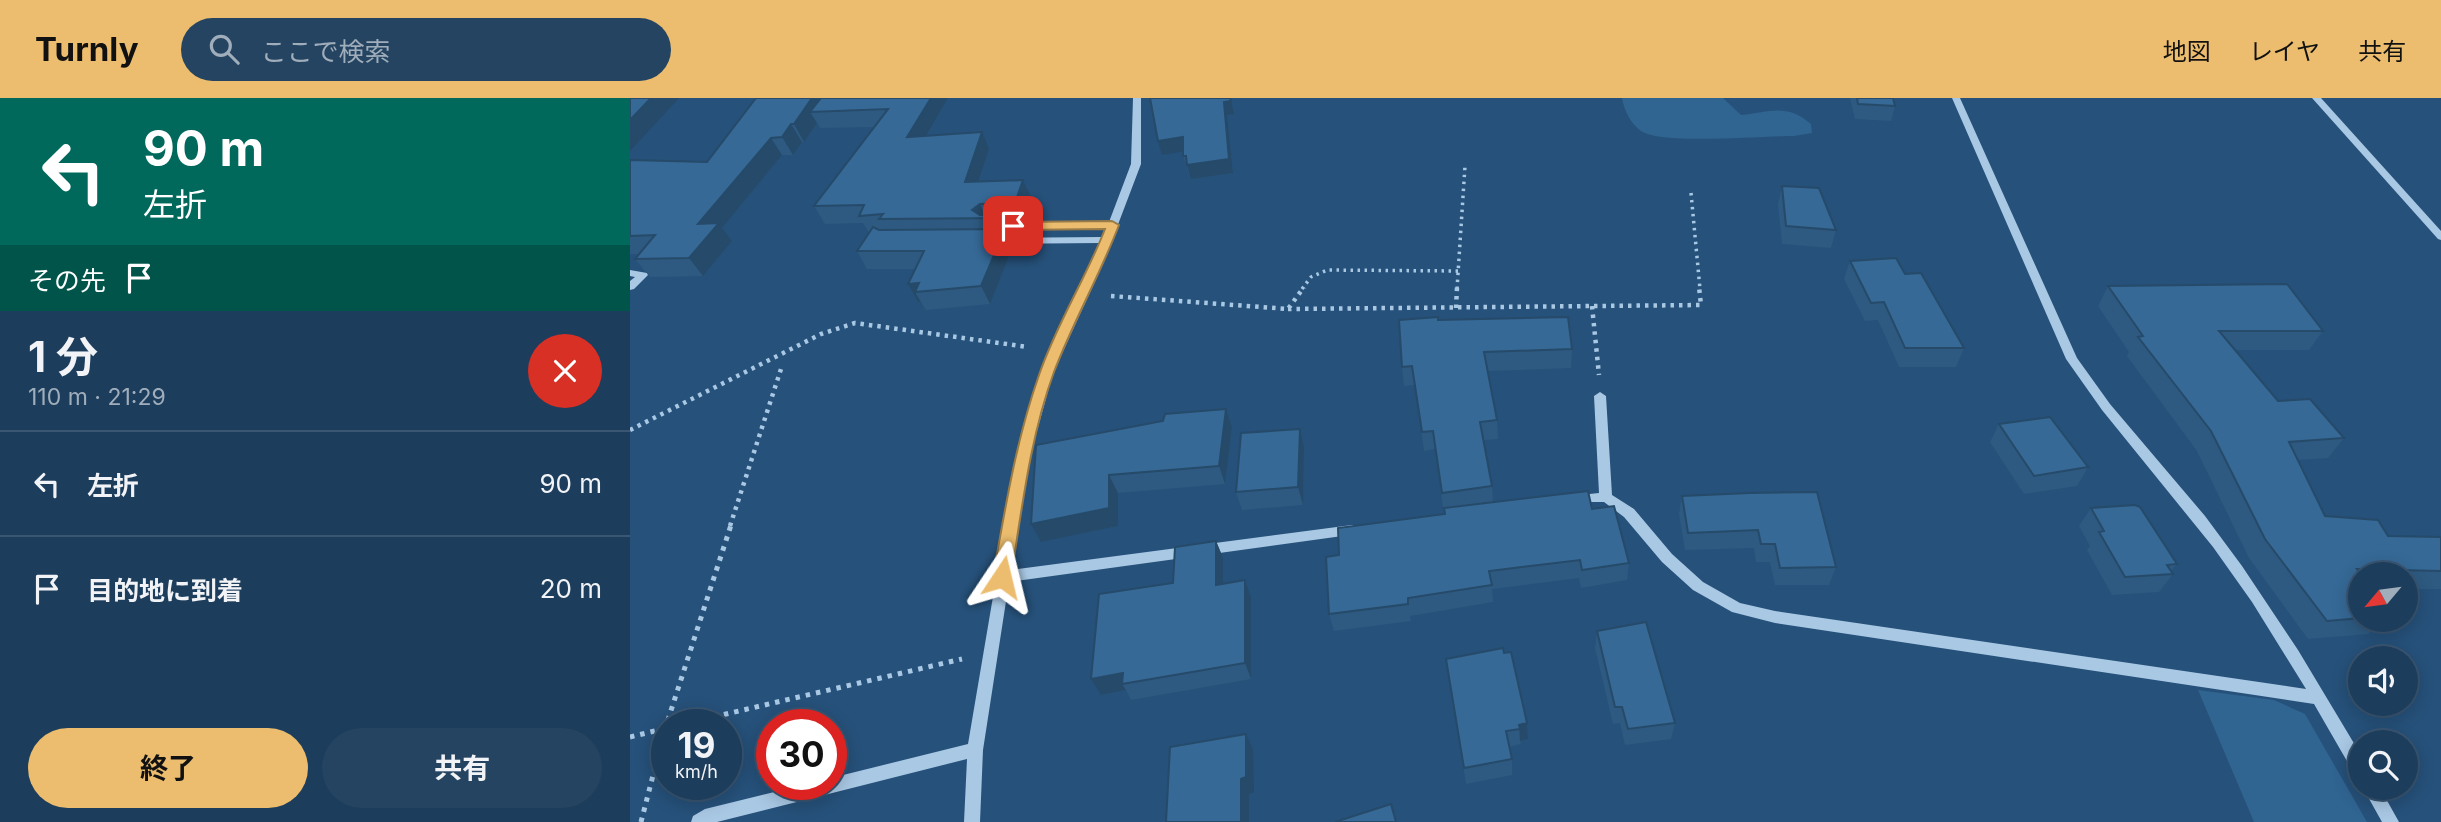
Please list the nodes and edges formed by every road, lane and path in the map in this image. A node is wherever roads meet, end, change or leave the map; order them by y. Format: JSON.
{"nodes":[{"id":1,"x":1137,"y":98,"type":"edge"},
{"id":2,"x":1956,"y":98,"type":"edge"},
{"id":3,"x":2316,"y":98,"type":"edge"},
{"id":4,"x":1465,"y":166,"type":"dead end"},
{"id":5,"x":1691,"y":193,"type":"dead end"},
{"id":6,"x":1112,"y":225,"type":"junction"},
{"id":7,"x":988,"y":227,"type":"edge"},
{"id":8,"x":2441,"y":237,"type":"edge"},
{"id":9,"x":1106,"y":240,"type":"junction"},
{"id":10,"x":984,"y":241,"type":"edge"},
{"id":11,"x":1458,"y":271,"type":"junction"},
{"id":12,"x":630,"y":273,"type":"edge"},
{"id":13,"x":630,"y":287,"type":"edge"},
{"id":14,"x":1082,"y":293,"type":"junction"},
{"id":15,"x":1592,"y":306,"type":"junction"},
{"id":16,"x":1455,"y":307,"type":"junction"},
{"id":17,"x":1288,"y":309,"type":"junction"},
{"id":18,"x":1057,"y":351,"type":"junction"},
{"id":19,"x":781,"y":369,"type":"dead end"},
{"id":20,"x":1601,"y":396,"type":"joint"},
{"id":21,"x":630,"y":430,"type":"edge"},
{"id":22,"x":1606,"y":497,"type":"junction"},
{"id":23,"x":1561,"y":501,"type":"edge"},
{"id":24,"x":1370,"y":527,"type":"edge"},
{"id":25,"x":1002,"y":577,"type":"junction"},
{"id":26,"x":967,"y":658,"type":"dead end"},
{"id":27,"x":2318,"y":698,"type":"junction"},
{"id":28,"x":672,"y":709,"type":"edge"},
{"id":29,"x":742,"y":710,"type":"edge"},
{"id":30,"x":651,"y":732,"type":"edge"},
{"id":31,"x":630,"y":737,"type":"edge"},
{"id":32,"x":2348,"y":748,"type":"edge"},
{"id":33,"x":975,"y":750,"type":"junction"},
{"id":34,"x":651,"y":785,"type":"edge"},
{"id":35,"x":2378,"y":800,"type":"edge"},
{"id":36,"x":641,"y":822,"type":"edge"},
{"id":37,"x":699,"y":822,"type":"edge"},
{"id":38,"x":972,"y":822,"type":"edge"},
{"id":39,"x":2391,"y":822,"type":"edge"}],
"edges":[{"from":1,"to":6,"type":"street"},
{"from":2,"to":27,"type":"street"},
{"from":3,"to":8,"type":"street"},
{"from":4,"to":11,"type":"path"},
{"from":5,"to":15,"type":"path"},
{"from":6,"to":7,"type":"street"},
{"from":6,"to":9,"type":"street"},
{"from":9,"to":10,"type":"street"},
{"from":9,"to":14,"type":"street"},
{"from":11,"to":16,"type":"path"},
{"from":11,"to":17,"type":"path"},
{"from":12,"to":13,"type":"street"},
{"from":14,"to":17,"type":"path"},
{"from":14,"to":18,"type":"street"},
{"from":15,"to":16,"type":"path"},
{"from":15,"to":20,"type":"path"},
{"from":16,"to":17,"type":"path"},
{"from":18,"to":21,"type":"path"},
{"from":18,"to":25,"type":"street"},
{"from":19,"to":28,"type":"path"},
{"from":20,"to":22,"type":"street"},
{"from":22,"to":23,"type":"street"},
{"from":22,"to":27,"type":"street"},
{"from":24,"to":25,"type":"street"},
{"from":25,"to":33,"type":"street"},
{"from":26,"to":29,"type":"path"},
{"from":27,"to":32,"type":"street"},
{"from":30,"to":31,"type":"path"},
{"from":33,"to":37,"type":"street"},
{"from":33,"to":38,"type":"street"},
{"from":34,"to":36,"type":"path"},
{"from":35,"to":39,"type":"street"}]}
